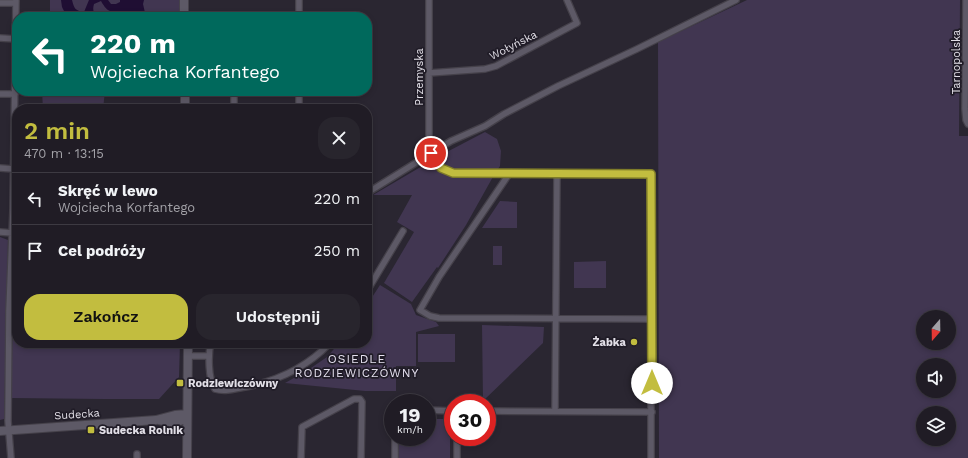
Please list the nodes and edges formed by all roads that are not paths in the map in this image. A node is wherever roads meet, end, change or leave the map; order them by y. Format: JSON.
{"nodes":[{"id":1,"x":184,"y":0,"type":"edge"},
{"id":2,"x":299,"y":0,"type":"edge"},
{"id":3,"x":429,"y":0,"type":"edge"},
{"id":4,"x":567,"y":0,"type":"edge"},
{"id":5,"x":736,"y":0,"type":"edge"},
{"id":6,"x":966,"y":0,"type":"edge"},
{"id":7,"x":16,"y":2,"type":"edge"},
{"id":8,"x":0,"y":3,"type":"edge"},
{"id":9,"x":184,"y":12,"type":"edge"},
{"id":10,"x":299,"y":12,"type":"edge"},
{"id":11,"x":0,"y":38,"type":"edge"},
{"id":12,"x":12,"y":39,"type":"edge"},
{"id":13,"x":429,"y":73,"type":"junction"},
{"id":14,"x":0,"y":94,"type":"edge"},
{"id":15,"x":12,"y":94,"type":"edge"},
{"id":16,"x":968,"y":124,"type":"edge"},
{"id":17,"x":431,"y":153,"type":"junction"},
{"id":18,"x":0,"y":168,"type":"edge"},
{"id":19,"x":12,"y":169,"type":"edge"},
{"id":20,"x":509,"y":174,"type":"junction"},
{"id":21,"x":557,"y":174,"type":"junction"},
{"id":22,"x":372,"y":190,"type":"edge"},
{"id":23,"x":403,"y":231,"type":"dead end"},
{"id":24,"x":0,"y":232,"type":"edge"},
{"id":25,"x":12,"y":233,"type":"joint"},
{"id":26,"x":372,"y":283,"type":"edge"},
{"id":27,"x":652,"y":319,"type":"junction"},
{"id":28,"x":555,"y":320,"type":"junction"},
{"id":29,"x":188,"y":348,"type":"edge"},
{"id":30,"x":210,"y":348,"type":"edge"},
{"id":31,"x":325,"y":348,"type":"edge"},
{"id":32,"x":188,"y":356,"type":"junction"},
{"id":33,"x":209,"y":356,"type":"junction"},
{"id":34,"x":496,"y":411,"type":"edge"},
{"id":35,"x":555,"y":411,"type":"junction"},
{"id":36,"x":652,"y":412,"type":"junction"},
{"id":37,"x":187,"y":416,"type":"junction"},
{"id":38,"x":156,"y":420,"type":"junction"},
{"id":39,"x":175,"y":423,"type":"junction"},
{"id":40,"x":4,"y":430,"type":"edge"},
{"id":41,"x":187,"y":439,"type":"junction"},
{"id":42,"x":395,"y":446,"type":"edge"},
{"id":43,"x":457,"y":446,"type":"edge"},
{"id":44,"x":11,"y":458,"type":"edge"},
{"id":45,"x":187,"y":458,"type":"edge"},
{"id":46,"x":301,"y":458,"type":"edge"},
{"id":47,"x":361,"y":458,"type":"edge"},
{"id":48,"x":395,"y":458,"type":"edge"},
{"id":49,"x":457,"y":458,"type":"edge"},
{"id":50,"x":651,"y":458,"type":"edge"}],
"edges":[{"from":1,"to":9,"type":"street"},
{"from":2,"to":10,"type":"street"},
{"from":3,"to":13,"type":"street","name":"Przemyska"},
{"from":4,"to":13,"type":"street","name":"Wołyńska"},
{"from":5,"to":17,"type":"street"},
{"from":6,"to":16,"type":"street","name":"Tarnopolska"},
{"from":7,"to":8,"type":"street"},
{"from":11,"to":12,"type":"street"},
{"from":13,"to":17,"type":"street","name":"Przemyska"},
{"from":14,"to":15,"type":"street"},
{"from":17,"to":20,"type":"street"},
{"from":17,"to":22,"type":"street"},
{"from":18,"to":19,"type":"street"},
{"from":20,"to":21,"type":"street"},
{"from":20,"to":28,"type":"street"},
{"from":21,"to":27,"type":"street"},
{"from":21,"to":28,"type":"street"},
{"from":23,"to":26,"type":"street"},
{"from":24,"to":25,"type":"street"},
{"from":25,"to":40,"type":"street"},
{"from":27,"to":28,"type":"street"},
{"from":27,"to":36,"type":"street"},
{"from":28,"to":35,"type":"street"},
{"from":29,"to":32,"type":"street"},
{"from":30,"to":33,"type":"street"},
{"from":31,"to":33,"type":"street"},
{"from":32,"to":33,"type":"street"},
{"from":32,"to":37,"type":"street"},
{"from":34,"to":35,"type":"street"},
{"from":35,"to":36,"type":"street"},
{"from":36,"to":50,"type":"street"},
{"from":37,"to":38,"type":"street","name":"Sudecka"},
{"from":37,"to":39,"type":"street"},
{"from":37,"to":41,"type":"street"},
{"from":38,"to":39,"type":"street","name":"Sudecka"},
{"from":38,"to":40,"type":"street","name":"Sudecka"},
{"from":39,"to":41,"type":"street"},
{"from":40,"to":44,"type":"street"},
{"from":41,"to":45,"type":"street"},
{"from":42,"to":48,"type":"street"},
{"from":43,"to":49,"type":"street"},
{"from":46,"to":47,"type":"street"}]}
